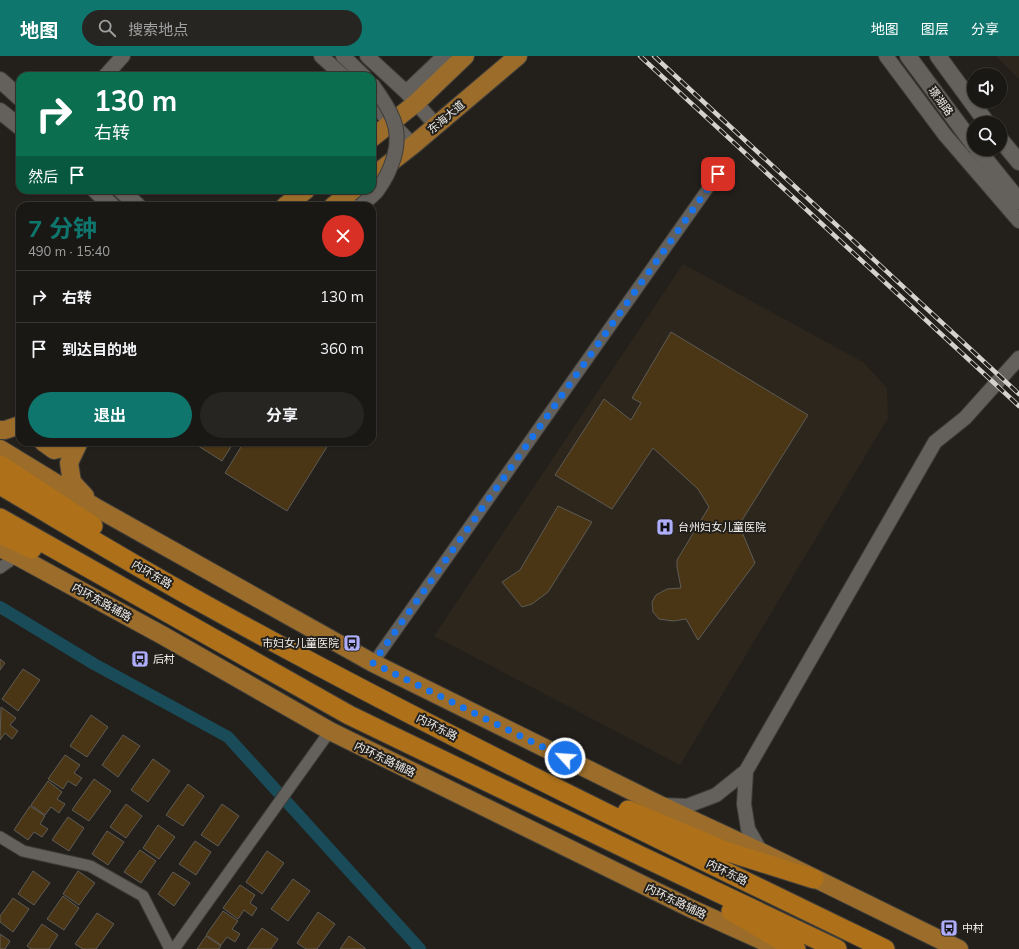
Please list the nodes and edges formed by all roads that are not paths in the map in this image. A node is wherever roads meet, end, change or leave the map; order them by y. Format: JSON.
{"nodes":[{"id":1,"x":124,"y":56,"type":"edge"},
{"id":2,"x":320,"y":56,"type":"edge"},
{"id":3,"x":343,"y":56,"type":"edge"},
{"id":4,"x":367,"y":56,"type":"edge"},
{"id":5,"x":444,"y":56,"type":"edge"},
{"id":6,"x":465,"y":56,"type":"edge"},
{"id":7,"x":518,"y":56,"type":"edge"},
{"id":8,"x":886,"y":56,"type":"edge"},
{"id":9,"x":908,"y":56,"type":"edge"},
{"id":10,"x":938,"y":56,"type":"edge"},
{"id":11,"x":109,"y":72,"type":"edge"},
{"id":12,"x":338,"y":72,"type":"edge"},
{"id":13,"x":360,"y":72,"type":"edge"},
{"id":14,"x":0,"y":80,"type":"edge"},
{"id":15,"x":376,"y":89,"type":"edge"},
{"id":16,"x":16,"y":95,"type":"edge"},
{"id":17,"x":411,"y":98,"type":"junction"},
{"id":18,"x":0,"y":102,"type":"edge"},
{"id":19,"x":376,"y":107,"type":"edge"},
{"id":20,"x":0,"y":112,"type":"edge"},
{"id":21,"x":982,"y":116,"type":"edge"},
{"id":22,"x":16,"y":118,"type":"edge"},
{"id":23,"x":16,"y":120,"type":"edge"},
{"id":24,"x":392,"y":123,"type":"junction"},
{"id":25,"x":436,"y":124,"type":"junction"},
{"id":26,"x":376,"y":135,"type":"edge"},
{"id":27,"x":967,"y":136,"type":"edge"},
{"id":28,"x":414,"y":145,"type":"junction"},
{"id":29,"x":1007,"y":147,"type":"edge"},
{"id":30,"x":983,"y":156,"type":"edge"},
{"id":31,"x":1019,"y":162,"type":"edge"},
{"id":32,"x":376,"y":173,"type":"edge"},
{"id":33,"x":718,"y":174,"type":"dead end"},
{"id":34,"x":376,"y":192,"type":"edge"},
{"id":35,"x":99,"y":194,"type":"edge"},
{"id":36,"x":125,"y":194,"type":"edge"},
{"id":37,"x":301,"y":194,"type":"edge"},
{"id":38,"x":349,"y":194,"type":"edge"},
{"id":39,"x":374,"y":194,"type":"edge"},
{"id":40,"x":1019,"y":201,"type":"edge"},
{"id":41,"x":108,"y":202,"type":"edge"},
{"id":42,"x":134,"y":202,"type":"edge"},
{"id":43,"x":290,"y":202,"type":"edge"},
{"id":44,"x":338,"y":202,"type":"edge"},
{"id":45,"x":365,"y":202,"type":"edge"},
{"id":46,"x":1019,"y":221,"type":"edge"},
{"id":47,"x":1019,"y":358,"type":"edge"},
{"id":48,"x":16,"y":426,"type":"edge"},
{"id":49,"x":0,"y":430,"type":"edge"},
{"id":50,"x":48,"y":446,"type":"edge"},
{"id":51,"x":68,"y":446,"type":"edge"},
{"id":52,"x":76,"y":446,"type":"edge"},
{"id":53,"x":0,"y":449,"type":"edge"},
{"id":54,"x":2,"y":473,"type":"edge"},
{"id":55,"x":95,"y":507,"type":"junction"},
{"id":56,"x":0,"y":518,"type":"edge"},
{"id":57,"x":0,"y":534,"type":"edge"},
{"id":58,"x":0,"y":548,"type":"edge"},
{"id":59,"x":17,"y":556,"type":"junction"},
{"id":60,"x":0,"y":568,"type":"edge"},
{"id":61,"x":151,"y":604,"type":"junction"},
{"id":62,"x":373,"y":663,"type":"junction"},
{"id":63,"x":330,"y":731,"type":"junction"},
{"id":64,"x":746,"y":771,"type":"junction"},
{"id":65,"x":563,"y":792,"type":"junction"},
{"id":66,"x":660,"y":805,"type":"junction"},
{"id":67,"x":0,"y":837,"type":"edge"},
{"id":68,"x":761,"y":852,"type":"junction"},
{"id":69,"x":641,"y":856,"type":"junction"},
{"id":70,"x":814,"y":879,"type":"junction"},
{"id":71,"x":882,"y":948,"type":"edge"},
{"id":72,"x":170,"y":949,"type":"edge"},
{"id":73,"x":174,"y":949,"type":"edge"},
{"id":74,"x":781,"y":949,"type":"edge"},
{"id":75,"x":796,"y":949,"type":"edge"},
{"id":76,"x":837,"y":949,"type":"edge"},
{"id":77,"x":959,"y":949,"type":"edge"}],
"edges":[{"from":1,"to":11,"type":"street"},
{"from":2,"to":12,"type":"street"},
{"from":3,"to":13,"type":"street"},
{"from":4,"to":17,"type":"street"},
{"from":5,"to":17,"type":"street"},
{"from":6,"to":17,"type":"main road"},
{"from":7,"to":25,"type":"main road","name":"东海大道"},
{"from":8,"to":46,"type":"street"},
{"from":9,"to":27,"type":"main road","name":"璟湖路"},
{"from":10,"to":21,"type":"main road"},
{"from":14,"to":16,"type":"main road"},
{"from":15,"to":34,"type":"street","bridge":true},
{"from":17,"to":24,"type":"main road"},
{"from":17,"to":25,"type":"street"},
{"from":18,"to":22,"type":"street"},
{"from":19,"to":24,"type":"street"},
{"from":20,"to":23,"type":"main road"},
{"from":24,"to":26,"type":"main road"},
{"from":24,"to":28,"type":"street"},
{"from":25,"to":28,"type":"main road","name":"东海大道"},
{"from":28,"to":32,"type":"main road","name":"东海大道"},
{"from":29,"to":31,"type":"main road"},
{"from":30,"to":40,"type":"main road"},
{"from":33,"to":62,"type":"street"},
{"from":35,"to":41,"type":"main road"},
{"from":36,"to":42,"type":"main road"},
{"from":37,"to":43,"type":"main road"},
{"from":38,"to":44,"type":"main road"},
{"from":39,"to":45,"type":"street","bridge":true},
{"from":47,"to":64,"type":"street"},
{"from":48,"to":49,"type":"main road"},
{"from":50,"to":51,"type":"main road"},
{"from":52,"to":55,"type":"main road"},
{"from":53,"to":55,"type":"main road"},
{"from":54,"to":65,"type":"highway","name":"内环东路"},
{"from":55,"to":62,"type":"main road"},
{"from":56,"to":61,"type":"highway","name":"内环东路"},
{"from":57,"to":61,"type":"highway"},
{"from":58,"to":59,"type":"main road","name":"内环东路辅路"},
{"from":59,"to":60,"type":"street"},
{"from":59,"to":63,"type":"main road","name":"内环东路辅路"},
{"from":61,"to":69,"type":"highway","name":"内环东路"},
{"from":62,"to":66,"type":"main road"},
{"from":63,"to":73,"type":"street"},
{"from":63,"to":74,"type":"main road","name":"内环东路辅路"},
{"from":64,"to":66,"type":"street"},
{"from":64,"to":68,"type":"street"},
{"from":65,"to":70,"type":"highway"},
{"from":65,"to":71,"type":"highway","name":"内环东路"},
{"from":66,"to":68,"type":"main road"},
{"from":67,"to":72,"type":"street"},
{"from":68,"to":70,"type":"main road"},
{"from":69,"to":75,"type":"highway"},
{"from":69,"to":76,"type":"highway","name":"内环东路"},
{"from":70,"to":77,"type":"main road"}]}
